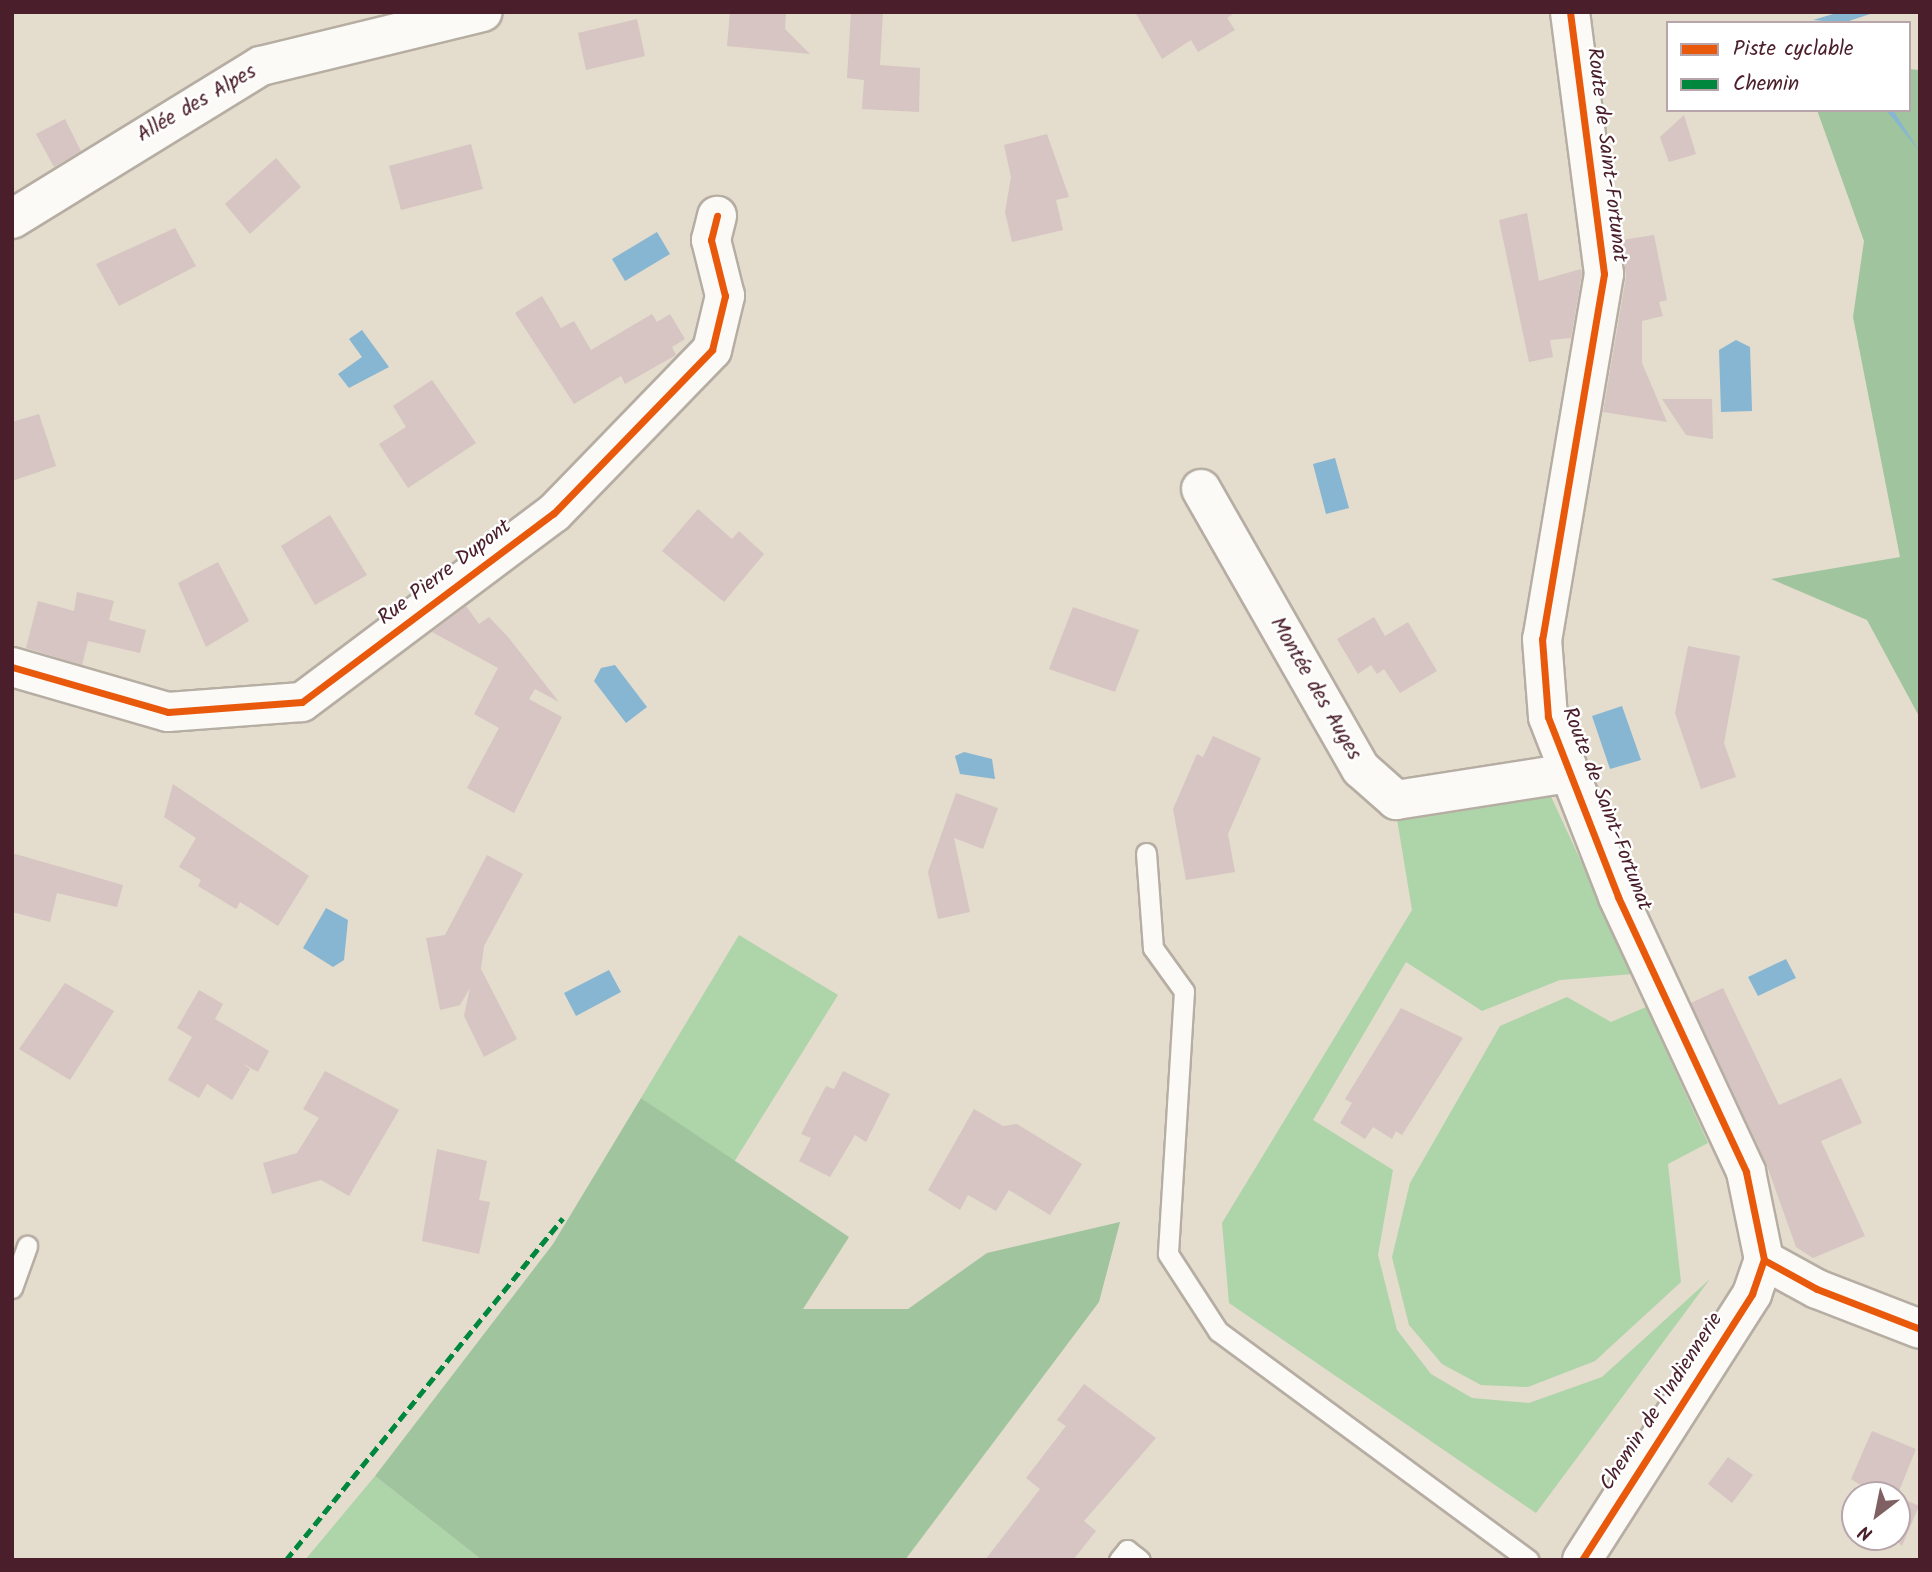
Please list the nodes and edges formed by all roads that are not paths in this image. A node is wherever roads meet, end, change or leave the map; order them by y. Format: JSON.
{"nodes":[{"id":1,"x":483,"y":12,"type":"edge"},
{"id":2,"x":1570,"y":12,"type":"edge"},
{"id":3,"x":717,"y":216,"type":"dead end"},
{"id":4,"x":12,"y":219,"type":"edge"},
{"id":5,"x":1201,"y":489,"type":"dead end"},
{"id":6,"x":12,"y":667,"type":"edge"},
{"id":7,"x":1569,"y":773,"type":"junction"},
{"id":8,"x":1146,"y":853,"type":"dead end"},
{"id":9,"x":27,"y":1246,"type":"dead end"},
{"id":10,"x":1764,"y":1260,"type":"junction"},
{"id":11,"x":16,"y":1280,"type":"edge"},
{"id":12,"x":1920,"y":1329,"type":"edge"},
{"id":13,"x":1119,"y":1560,"type":"edge"},
{"id":14,"x":1140,"y":1560,"type":"edge"},
{"id":15,"x":1529,"y":1560,"type":"edge"},
{"id":16,"x":1582,"y":1560,"type":"edge"}],
"edges":[{"from":1,"to":4,"type":"street","name":"Allée des Alpes"},
{"from":2,"to":7,"type":"street","name":"Route de Saint-Fortunat"},
{"from":3,"to":6,"type":"street","name":"Rue Pierre Dupont"},
{"from":5,"to":7,"type":"street","name":"Montée des Auges"},
{"from":7,"to":10,"type":"street","name":"Route de Saint-Fortunat"},
{"from":8,"to":15,"type":"lane"},
{"from":9,"to":11,"type":"lane"},
{"from":10,"to":12,"type":"street"},
{"from":10,"to":16,"type":"street","name":"Chemin de l'Indiennerie"},
{"from":13,"to":14,"type":"lane"}]}
